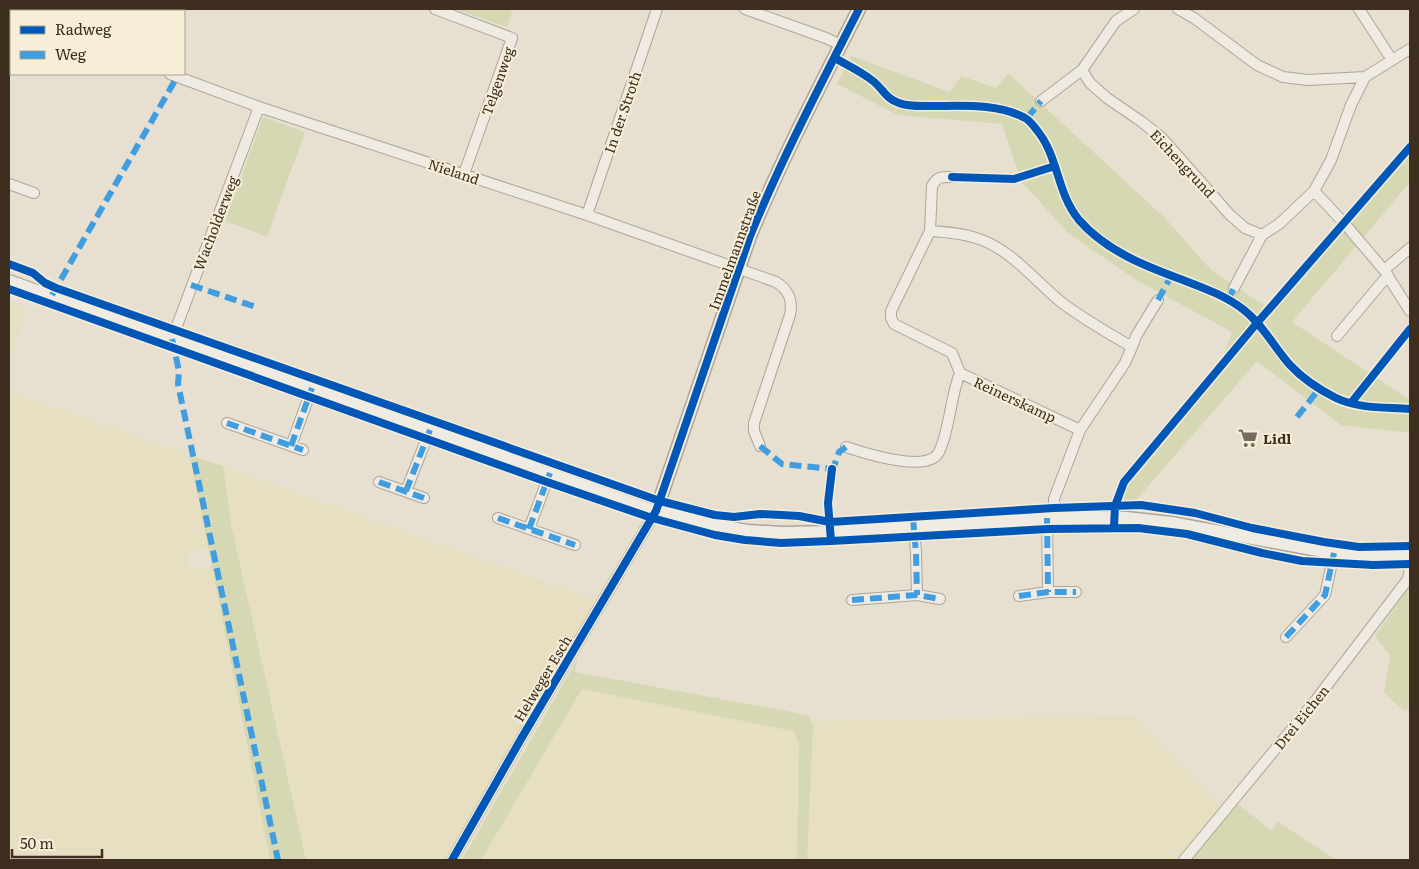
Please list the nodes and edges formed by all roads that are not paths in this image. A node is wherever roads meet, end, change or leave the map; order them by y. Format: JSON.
{"nodes":[{"id":1,"x":435,"y":9,"type":"edge"},
{"id":2,"x":656,"y":9,"type":"edge"},
{"id":3,"x":744,"y":9,"type":"edge"},
{"id":4,"x":859,"y":9,"type":"edge"},
{"id":5,"x":1134,"y":9,"type":"edge"},
{"id":6,"x":1178,"y":9,"type":"edge"},
{"id":7,"x":1359,"y":9,"type":"edge"},
{"id":8,"x":841,"y":46,"type":"junction"},
{"id":9,"x":1410,"y":49,"type":"edge"},
{"id":10,"x":1392,"y":60,"type":"junction"},
{"id":11,"x":1082,"y":70,"type":"junction"},
{"id":12,"x":173,"y":75,"type":"edge"},
{"id":13,"x":1365,"y":77,"type":"junction"},
{"id":14,"x":1041,"y":101,"type":"dead end"},
{"id":15,"x":258,"y":107,"type":"junction"},
{"id":16,"x":464,"y":174,"type":"junction"},
{"id":17,"x":952,"y":177,"type":"dead end"},
{"id":18,"x":9,"y":184,"type":"edge"},
{"id":19,"x":1314,"y":191,"type":"junction"},
{"id":20,"x":34,"y":193,"type":"dead end"},
{"id":21,"x":587,"y":215,"type":"junction"},
{"id":22,"x":930,"y":230,"type":"junction"},
{"id":23,"x":1262,"y":235,"type":"junction"},
{"id":24,"x":1410,"y":248,"type":"edge"},
{"id":25,"x":738,"y":270,"type":"junction"},
{"id":26,"x":1386,"y":273,"type":"junction"},
{"id":27,"x":9,"y":280,"type":"edge"},
{"id":28,"x":1234,"y":288,"type":"dead end"},
{"id":29,"x":1158,"y":300,"type":"dead end"},
{"id":30,"x":1410,"y":311,"type":"edge"},
{"id":31,"x":1337,"y":336,"type":"dead end"},
{"id":32,"x":172,"y":339,"type":"junction"},
{"id":33,"x":1132,"y":347,"type":"junction"},
{"id":34,"x":960,"y":373,"type":"junction"},
{"id":35,"x":312,"y":388,"type":"junction"},
{"id":36,"x":227,"y":423,"type":"dead end"},
{"id":37,"x":430,"y":430,"type":"junction"},
{"id":38,"x":1080,"y":430,"type":"junction"},
{"id":39,"x":291,"y":446,"type":"junction"},
{"id":40,"x":760,"y":446,"type":"dead end"},
{"id":41,"x":846,"y":447,"type":"dead end"},
{"id":42,"x":303,"y":450,"type":"dead end"},
{"id":43,"x":550,"y":473,"type":"junction"},
{"id":44,"x":379,"y":482,"type":"dead end"},
{"id":45,"x":406,"y":491,"type":"junction"},
{"id":46,"x":424,"y":498,"type":"dead end"},
{"id":47,"x":656,"y":511,"type":"junction"},
{"id":48,"x":498,"y":518,"type":"dead end"},
{"id":49,"x":1051,"y":518,"type":"junction"},
{"id":50,"x":914,"y":527,"type":"junction"},
{"id":51,"x":529,"y":529,"type":"junction"},
{"id":52,"x":575,"y":545,"type":"dead end"},
{"id":53,"x":1334,"y":553,"type":"junction"},
{"id":54,"x":1410,"y":555,"type":"edge"},
{"id":55,"x":1410,"y":568,"type":"edge"},
{"id":56,"x":1048,"y":592,"type":"junction"},
{"id":57,"x":1076,"y":592,"type":"dead end"},
{"id":58,"x":917,"y":595,"type":"junction"},
{"id":59,"x":1019,"y":596,"type":"dead end"},
{"id":60,"x":940,"y":599,"type":"dead end"},
{"id":61,"x":852,"y":600,"type":"dead end"},
{"id":62,"x":1286,"y":637,"type":"dead end"},
{"id":63,"x":452,"y":860,"type":"edge"},
{"id":64,"x":1184,"y":860,"type":"edge"}],
"edges":[{"from":1,"to":16,"type":"street","name":"Telgenweg"},
{"from":2,"to":21,"type":"street","name":"In der Stroth"},
{"from":3,"to":8,"type":"street"},
{"from":4,"to":8,"type":"street","name":"Immelmannstraße"},
{"from":5,"to":11,"type":"street"},
{"from":6,"to":13,"type":"street"},
{"from":7,"to":10,"type":"street"},
{"from":8,"to":25,"type":"street","name":"Immelmannstraße"},
{"from":9,"to":10,"type":"street"},
{"from":10,"to":13,"type":"street"},
{"from":11,"to":14,"type":"street"},
{"from":11,"to":23,"type":"street","name":"Eichengrund"},
{"from":12,"to":15,"type":"street","name":"Nieland"},
{"from":13,"to":19,"type":"street"},
{"from":15,"to":16,"type":"street","name":"Nieland"},
{"from":15,"to":32,"type":"street","name":"Wacholderweg"},
{"from":16,"to":21,"type":"street","name":"Nieland"},
{"from":17,"to":22,"type":"street","name":"Reinerskamp"},
{"from":18,"to":20,"type":"street"},
{"from":19,"to":23,"type":"street"},
{"from":19,"to":26,"type":"street"},
{"from":21,"to":25,"type":"street","name":"Nieland"},
{"from":22,"to":33,"type":"street"},
{"from":22,"to":34,"type":"street","name":"Reinerskamp"},
{"from":23,"to":28,"type":"street"},
{"from":24,"to":26,"type":"street"},
{"from":25,"to":40,"type":"street","name":"Immelmannstraße"},
{"from":25,"to":47,"type":"street","name":"Immelmannstraße"},
{"from":26,"to":30,"type":"street"},
{"from":26,"to":31,"type":"street"},
{"from":27,"to":32,"type":"street"},
{"from":29,"to":33,"type":"street"},
{"from":32,"to":35,"type":"street"},
{"from":33,"to":38,"type":"street"},
{"from":34,"to":38,"type":"street","name":"Reinerskamp"},
{"from":34,"to":41,"type":"street"},
{"from":35,"to":37,"type":"street"},
{"from":35,"to":39,"type":"street"},
{"from":36,"to":39,"type":"street"},
{"from":37,"to":43,"type":"street"},
{"from":37,"to":45,"type":"street"},
{"from":38,"to":49,"type":"street"},
{"from":39,"to":42,"type":"street"},
{"from":43,"to":47,"type":"street"},
{"from":43,"to":51,"type":"street"},
{"from":44,"to":45,"type":"street"},
{"from":45,"to":46,"type":"street"},
{"from":47,"to":50,"type":"street"},
{"from":47,"to":63,"type":"street","name":"Helweger Esch"},
{"from":48,"to":51,"type":"street"},
{"from":49,"to":50,"type":"street"},
{"from":49,"to":53,"type":"street"},
{"from":49,"to":56,"type":"street"},
{"from":50,"to":58,"type":"street"},
{"from":51,"to":52,"type":"street"},
{"from":53,"to":54,"type":"street"},
{"from":53,"to":62,"type":"street"},
{"from":55,"to":64,"type":"street","name":"Drei Eichen"},
{"from":56,"to":57,"type":"street"},
{"from":56,"to":59,"type":"street"},
{"from":58,"to":60,"type":"street"},
{"from":58,"to":61,"type":"street"}]}
